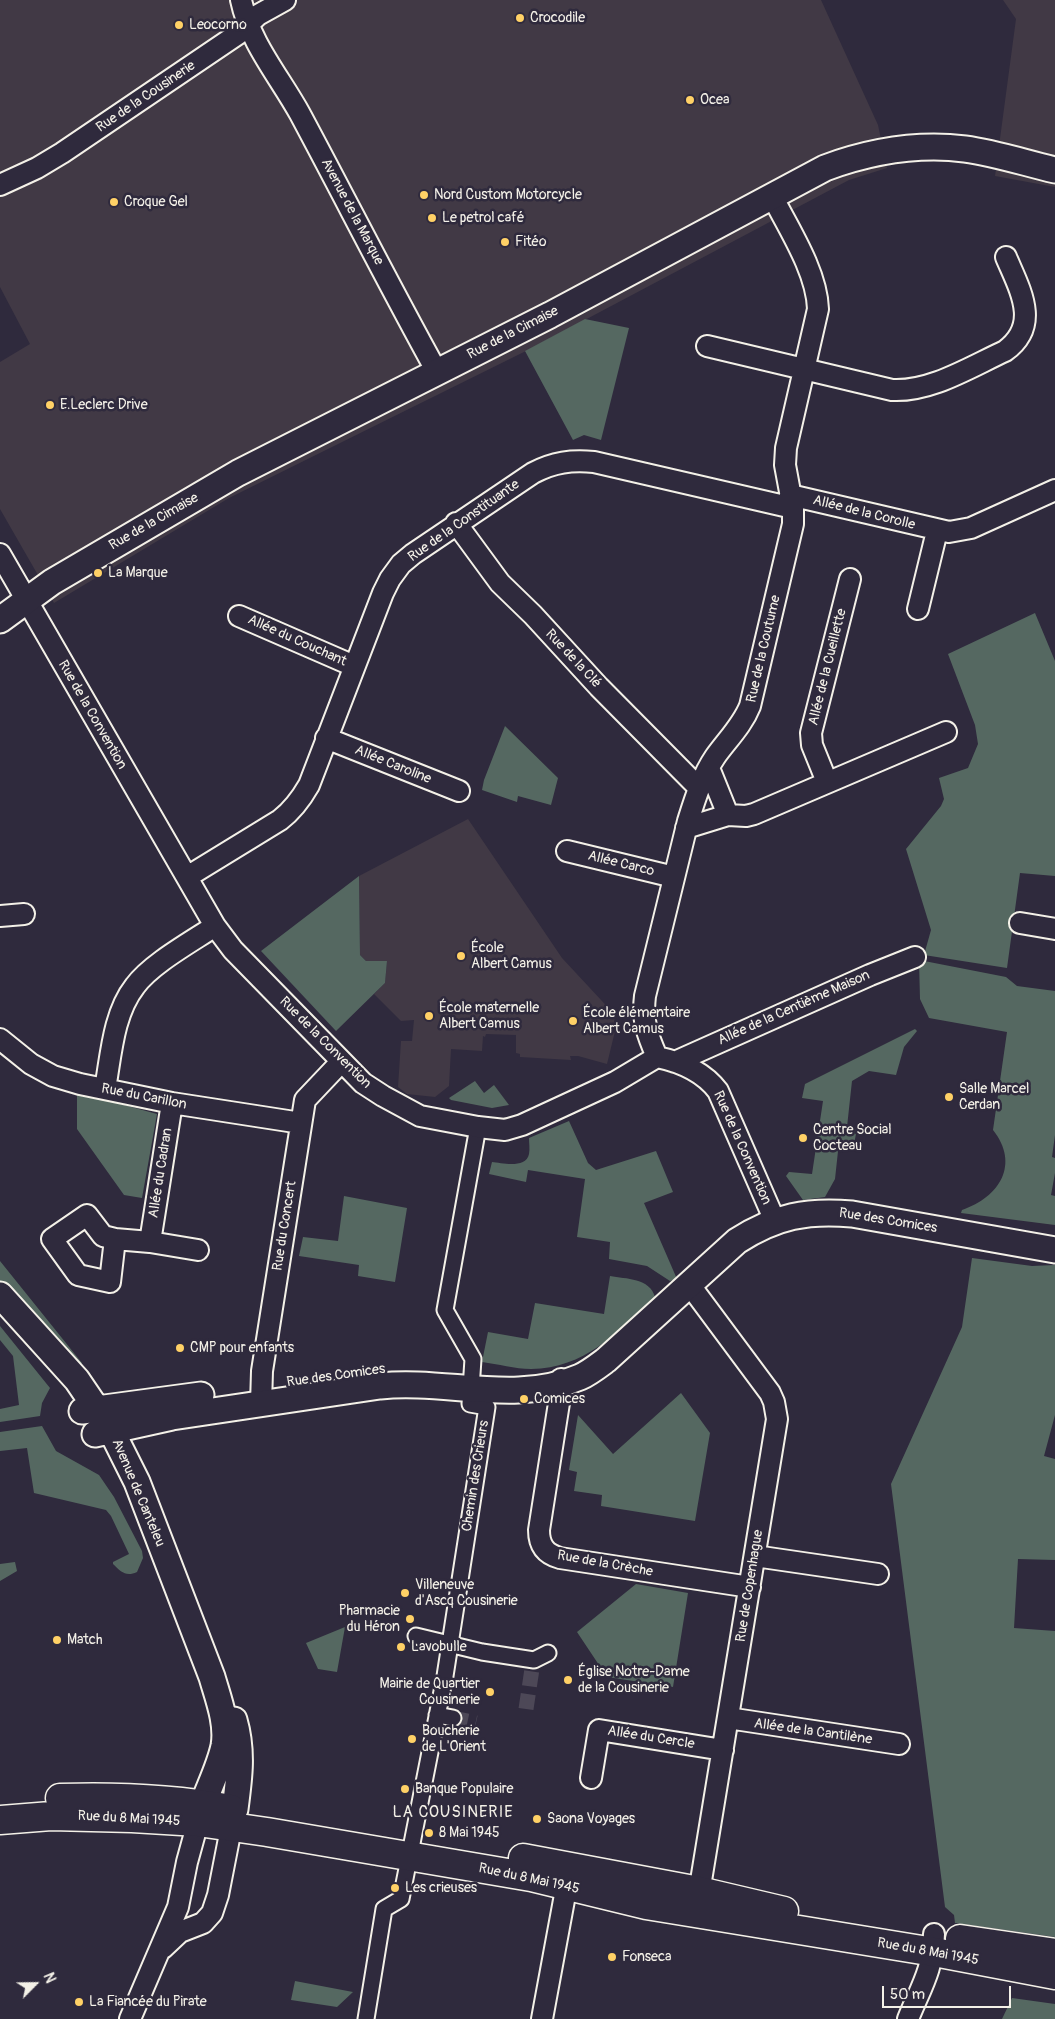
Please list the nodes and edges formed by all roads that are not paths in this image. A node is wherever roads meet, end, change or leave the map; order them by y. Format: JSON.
{"nodes":[{"id":1,"x":241,"y":0,"type":"edge"},
{"id":2,"x":286,"y":0,"type":"edge"},
{"id":3,"x":254,"y":13,"type":"edge"},
{"id":4,"x":1055,"y":170,"type":"edge"},
{"id":5,"x":0,"y":185,"type":"edge"},
{"id":6,"x":772,"y":196,"type":"junction"},
{"id":7,"x":1006,"y":257,"type":"dead end"},
{"id":8,"x":707,"y":346,"type":"dead end"},
{"id":9,"x":803,"y":370,"type":"junction"},
{"id":10,"x":437,"y":372,"type":"junction"},
{"id":11,"x":1055,"y":490,"type":"edge"},
{"id":12,"x":791,"y":501,"type":"junction"},
{"id":13,"x":456,"y":523,"type":"junction"},
{"id":14,"x":937,"y":531,"type":"junction"},
{"id":15,"x":0,"y":554,"type":"edge"},
{"id":16,"x":850,"y":579,"type":"dead end"},
{"id":17,"x":26,"y":600,"type":"junction"},
{"id":18,"x":918,"y":609,"type":"dead end"},
{"id":19,"x":239,"y":616,"type":"dead end"},
{"id":20,"x":0,"y":620,"type":"edge"},
{"id":21,"x":354,"y":666,"type":"junction"},
{"id":22,"x":946,"y":732,"type":"dead end"},
{"id":23,"x":326,"y":738,"type":"junction"},
{"id":24,"x":709,"y":768,"type":"junction"},
{"id":25,"x":827,"y":782,"type":"junction"},
{"id":26,"x":699,"y":788,"type":"junction"},
{"id":27,"x":460,"y":791,"type":"dead end"},
{"id":28,"x":728,"y":816,"type":"junction"},
{"id":29,"x":686,"y":828,"type":"junction"},
{"id":30,"x":567,"y":851,"type":"dead end"},
{"id":31,"x":674,"y":877,"type":"junction"},
{"id":32,"x":187,"y":878,"type":"junction"},
{"id":33,"x":24,"y":914,"type":"dead end"},
{"id":34,"x":0,"y":916,"type":"edge"},
{"id":35,"x":1020,"y":923,"type":"dead end"},
{"id":36,"x":214,"y":926,"type":"junction"},
{"id":37,"x":1055,"y":929,"type":"edge"},
{"id":38,"x":915,"y":957,"type":"dead end"},
{"id":39,"x":0,"y":1038,"type":"edge"},
{"id":40,"x":666,"y":1059,"type":"junction"},
{"id":41,"x":341,"y":1062,"type":"junction"},
{"id":42,"x":104,"y":1089,"type":"junction"},
{"id":43,"x":172,"y":1103,"type":"junction"},
{"id":44,"x":302,"y":1122,"type":"junction"},
{"id":45,"x":478,"y":1127,"type":"junction"},
{"id":46,"x":775,"y":1221,"type":"junction"},
{"id":47,"x":1055,"y":1238,"type":"edge"},
{"id":48,"x":115,"y":1239,"type":"dead end"},
{"id":49,"x":150,"y":1242,"type":"junction"},
{"id":50,"x":1028,"y":1244,"type":"junction"},
{"id":51,"x":198,"y":1250,"type":"dead end"},
{"id":52,"x":1055,"y":1250,"type":"edge"},
{"id":53,"x":689,"y":1284,"type":"junction"},
{"id":54,"x":0,"y":1295,"type":"edge"},
{"id":55,"x":0,"y":1306,"type":"edge"},
{"id":56,"x":471,"y":1381,"type":"junction"},
{"id":57,"x":561,"y":1381,"type":"junction"},
{"id":58,"x":261,"y":1395,"type":"junction"},
{"id":59,"x":89,"y":1410,"type":"junction"},
{"id":60,"x":103,"y":1432,"type":"junction"},
{"id":61,"x":754,"y":1556,"type":"junction"},
{"id":62,"x":878,"y":1574,"type":"dead end"},
{"id":63,"x":750,"y":1587,"type":"junction"},
{"id":64,"x":416,"y":1636,"type":"dead end"},
{"id":65,"x":450,"y":1644,"type":"junction"},
{"id":66,"x":548,"y":1653,"type":"dead end"},
{"id":67,"x":212,"y":1677,"type":"junction"},
{"id":68,"x":437,"y":1715,"type":"junction"},
{"id":69,"x":453,"y":1718,"type":"tunnel mouth"},
{"id":70,"x":728,"y":1718,"type":"junction"},
{"id":71,"x":899,"y":1744,"type":"dead end"},
{"id":72,"x":722,"y":1750,"type":"junction"},
{"id":73,"x":591,"y":1778,"type":"dead end"},
{"id":74,"x":0,"y":1802,"type":"edge"},
{"id":75,"x":201,"y":1813,"type":"junction"},
{"id":76,"x":233,"y":1818,"type":"junction"},
{"id":77,"x":0,"y":1820,"type":"edge"},
{"id":78,"x":411,"y":1849,"type":"junction"},
{"id":79,"x":569,"y":1876,"type":"junction"},
{"id":80,"x":697,"y":1902,"type":"junction"},
{"id":81,"x":934,"y":1943,"type":"junction"},
{"id":82,"x":159,"y":1953,"type":"junction"},
{"id":83,"x":1055,"y":1953,"type":"edge"},
{"id":84,"x":1055,"y":1975,"type":"edge"},
{"id":85,"x":130,"y":2019,"type":"edge"},
{"id":86,"x":366,"y":2019,"type":"edge"},
{"id":87,"x":542,"y":2019,"type":"edge"},
{"id":88,"x":908,"y":2019,"type":"edge"}],
"edges":[{"from":1,"to":3,"type":"street","name":"Avenue de la Marque"},
{"from":2,"to":3,"type":"street","name":"Rue de la Cousinerie"},
{"from":3,"to":5,"type":"street","name":"Rue de la Cousinerie"},
{"from":3,"to":10,"type":"street","name":"Avenue de la Marque"},
{"from":4,"to":6,"type":"street","name":"Rue de la Cimaise"},
{"from":6,"to":9,"type":"street","name":"Rue de la Coutume"},
{"from":6,"to":10,"type":"street","name":"Rue de la Cimaise"},
{"from":7,"to":9,"type":"street"},
{"from":8,"to":9,"type":"street"},
{"from":9,"to":12,"type":"street","name":"Rue de la Coutume"},
{"from":10,"to":17,"type":"street","name":"Rue de la Cimaise"},
{"from":11,"to":14,"type":"street","name":"Allée de la Corolle"},
{"from":12,"to":13,"type":"street","name":"Rue de la Constituante"},
{"from":12,"to":14,"type":"street","name":"Allée de la Corolle"},
{"from":12,"to":24,"type":"street","name":"Rue de la Coutume"},
{"from":13,"to":21,"type":"street","name":"Rue de la Constituante"},
{"from":13,"to":26,"type":"street","name":"Rue de la Clé"},
{"from":14,"to":18,"type":"street"},
{"from":15,"to":17,"type":"street","name":"Rue de la Convention"},
{"from":16,"to":25,"type":"street","name":"Allée de la Cueillette"},
{"from":17,"to":20,"type":"street","name":"Rue de la Cimaise"},
{"from":17,"to":32,"type":"street","name":"Rue de la Convention"},
{"from":19,"to":21,"type":"street","name":"Allée du Couchant"},
{"from":21,"to":23,"type":"street","name":"Rue de la Constituante"},
{"from":22,"to":25,"type":"street"},
{"from":23,"to":27,"type":"street","name":"Allée Caroline"},
{"from":23,"to":32,"type":"street","name":"Rue de la Constituante"},
{"from":24,"to":26,"type":"street","name":"Rue de la Coutume"},
{"from":24,"to":28,"type":"street"},
{"from":25,"to":28,"type":"street"},
{"from":26,"to":29,"type":"street","name":"Rue de la Coutume"},
{"from":28,"to":29,"type":"street"},
{"from":29,"to":31,"type":"street","name":"Rue de la Coutume"},
{"from":30,"to":31,"type":"street","name":"Allée Carco"},
{"from":31,"to":40,"type":"street","name":"Rue de la Coutume"},
{"from":32,"to":36,"type":"street","name":"Rue de la Convention"},
{"from":33,"to":34,"type":"street"},
{"from":35,"to":37,"type":"street"},
{"from":36,"to":41,"type":"street","name":"Rue de la Convention"},
{"from":36,"to":42,"type":"street"},
{"from":38,"to":40,"type":"street","name":"Allée de la Centième Maison"},
{"from":39,"to":42,"type":"street","name":"Rue du Carillon"},
{"from":40,"to":45,"type":"street","name":"Rue de la Convention"},
{"from":40,"to":46,"type":"street","name":"Rue de la Convention"},
{"from":41,"to":44,"type":"street","name":"Rue du Concert"},
{"from":41,"to":45,"type":"street","name":"Rue de la Convention"},
{"from":42,"to":43,"type":"street","name":"Rue du Carillon"},
{"from":43,"to":44,"type":"street","name":"Rue du Carillon"},
{"from":43,"to":49,"type":"street","name":"Allée du Cadran"},
{"from":44,"to":58,"type":"street","name":"Rue du Concert"},
{"from":45,"to":56,"type":"street","name":"Chemin des Crieurs"},
{"from":46,"to":50,"type":"street","name":"Rue des Comices"},
{"from":46,"to":53,"type":"street","name":"Rue des Comices"},
{"from":47,"to":50,"type":"street","name":"Rue des Comices"},
{"from":48,"to":49,"type":"street"},
{"from":49,"to":51,"type":"street"},
{"from":50,"to":52,"type":"street","name":"Rue des Comices"},
{"from":53,"to":57,"type":"street","name":"Rue des Comices"},
{"from":53,"to":61,"type":"street","name":"Rue de Copenhague"},
{"from":54,"to":59,"type":"street","name":"Avenue de Canteleu"},
{"from":55,"to":59,"type":"street","name":"Avenue de Canteleu"},
{"from":56,"to":57,"type":"street","name":"Rue des Comices"},
{"from":56,"to":58,"type":"street","name":"Rue des Comices"},
{"from":56,"to":65,"type":"street","name":"Chemin des Crieurs"},
{"from":57,"to":63,"type":"street","name":"Rue de la Crèche"},
{"from":58,"to":59,"type":"street","name":"Rue des Comices"},
{"from":58,"to":60,"type":"street","name":"Rue des Comices"},
{"from":59,"to":60,"type":"street","name":"Avenue de Canteleu"},
{"from":60,"to":67,"type":"street","name":"Avenue de Canteleu"},
{"from":61,"to":62,"type":"street"},
{"from":61,"to":63,"type":"street","name":"Rue de Copenhague"},
{"from":63,"to":70,"type":"street","name":"Rue de Copenhague"},
{"from":64,"to":65,"type":"street"},
{"from":65,"to":66,"type":"street"},
{"from":65,"to":68,"type":"street"},
{"from":67,"to":75,"type":"street","name":"Avenue de Canteleu"},
{"from":67,"to":76,"type":"street","name":"Avenue de Canteleu"},
{"from":68,"to":69,"type":"street"},
{"from":68,"to":78,"type":"street"},
{"from":70,"to":71,"type":"street","name":"Allée de la Cantilène"},
{"from":70,"to":72,"type":"street","name":"Rue de Copenhague"},
{"from":72,"to":73,"type":"street","name":"Allée du Cercle"},
{"from":72,"to":80,"type":"street","name":"Rue de Copenhague"},
{"from":74,"to":75,"type":"main road","name":"Rue du 8 Mai 1945"},
{"from":75,"to":76,"type":"main road","name":"Rue du 8 Mai 1945"},
{"from":75,"to":77,"type":"main road","name":"Rue du 8 Mai 1945"},
{"from":75,"to":82,"type":"street"},
{"from":76,"to":78,"type":"main road","name":"Rue du 8 Mai 1945"},
{"from":76,"to":82,"type":"street"},
{"from":78,"to":79,"type":"main road","name":"Rue du 8 Mai 1945"},
{"from":78,"to":86,"type":"street"},
{"from":79,"to":80,"type":"main road","name":"Rue du 8 Mai 1945"},
{"from":79,"to":87,"type":"street"},
{"from":80,"to":81,"type":"main road","name":"Rue du 8 Mai 1945"},
{"from":81,"to":83,"type":"main road","name":"Rue du 8 Mai 1945"},
{"from":81,"to":84,"type":"main road","name":"Rue du 8 Mai 1945"},
{"from":81,"to":88,"type":"street"},
{"from":82,"to":85,"type":"street"}]}
